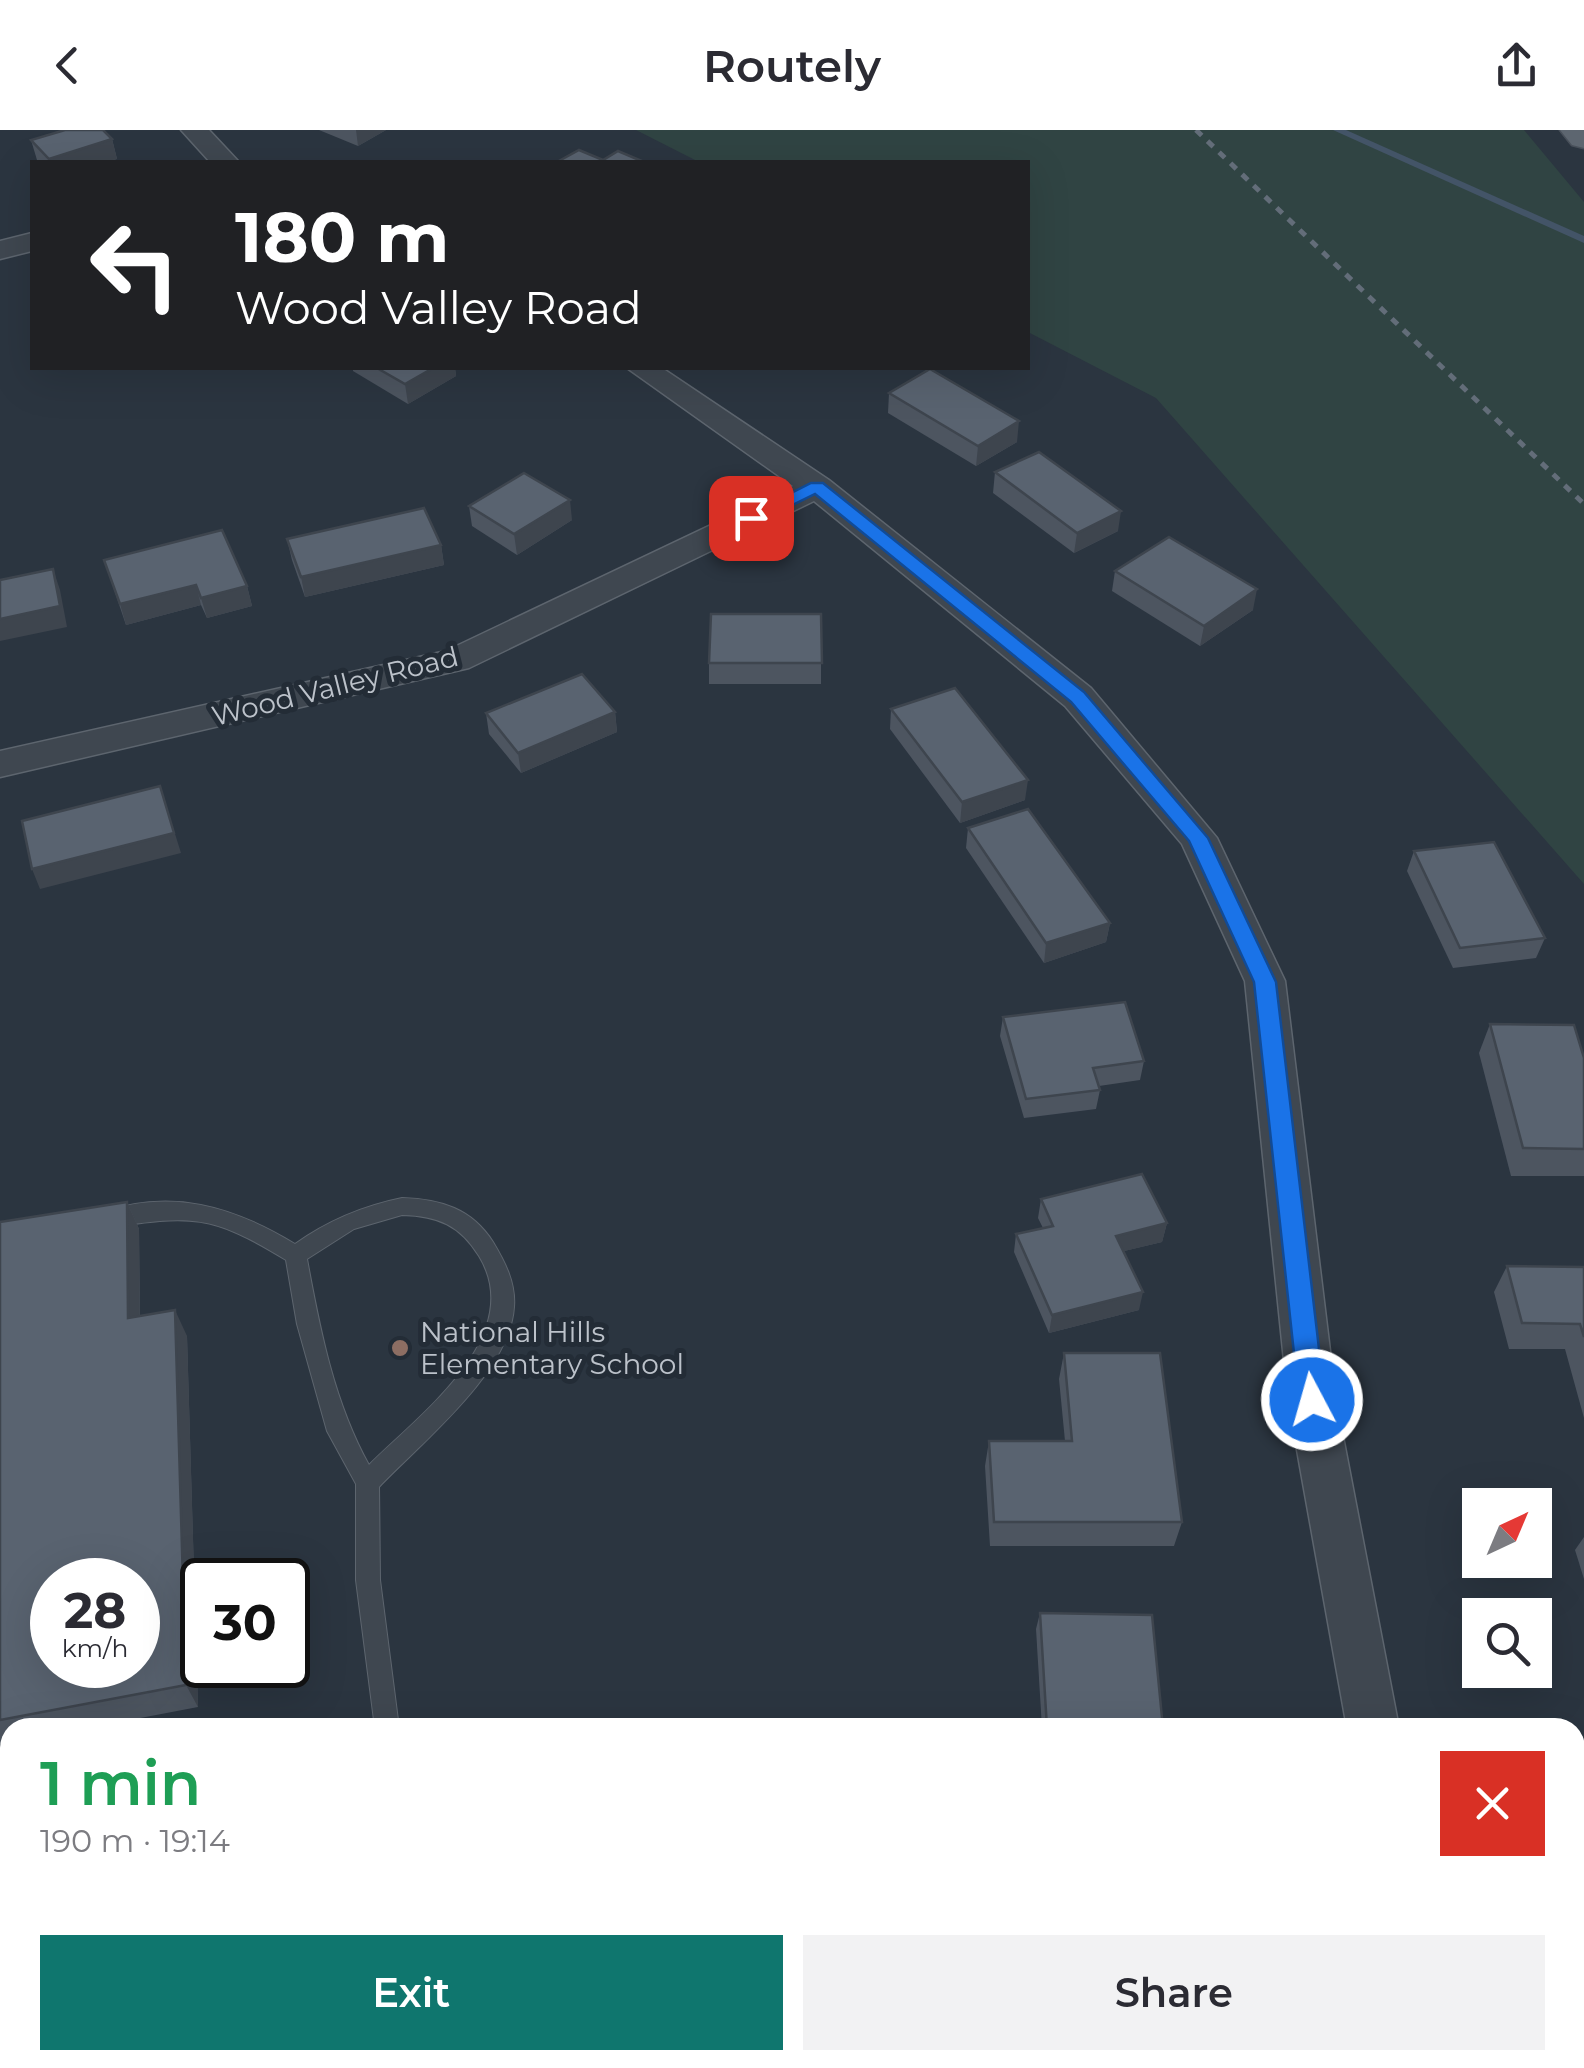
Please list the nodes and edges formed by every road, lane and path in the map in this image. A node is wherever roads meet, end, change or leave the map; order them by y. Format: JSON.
{"nodes":[{"id":1,"x":194,"y":130,"type":"edge"},
{"id":2,"x":1577,"y":130,"type":"edge"},
{"id":3,"x":1584,"y":138,"type":"edge"},
{"id":4,"x":223,"y":160,"type":"edge"},
{"id":5,"x":30,"y":242,"type":"edge"},
{"id":6,"x":0,"y":250,"type":"edge"},
{"id":7,"x":645,"y":370,"type":"edge"},
{"id":8,"x":817,"y":487,"type":"junction"},
{"id":9,"x":0,"y":764,"type":"edge"},
{"id":10,"x":93,"y":1220,"type":"edge"},
{"id":11,"x":296,"y":1255,"type":"junction"},
{"id":12,"x":367,"y":1483,"type":"junction"},
{"id":13,"x":386,"y":1718,"type":"edge"},
{"id":14,"x":1371,"y":1718,"type":"edge"}],
"edges":[{"from":1,"to":4,"type":"street"},
{"from":2,"to":3,"type":"main road"},
{"from":5,"to":6,"type":"street"},
{"from":7,"to":8,"type":"street"},
{"from":8,"to":9,"type":"street","name":"Wood Valley Road"},
{"from":8,"to":14,"type":"street"},
{"from":10,"to":11,"type":"lane"},
{"from":11,"to":12,"type":"lane"},
{"from":11,"to":12,"type":"lane"},
{"from":12,"to":13,"type":"lane"}]}
